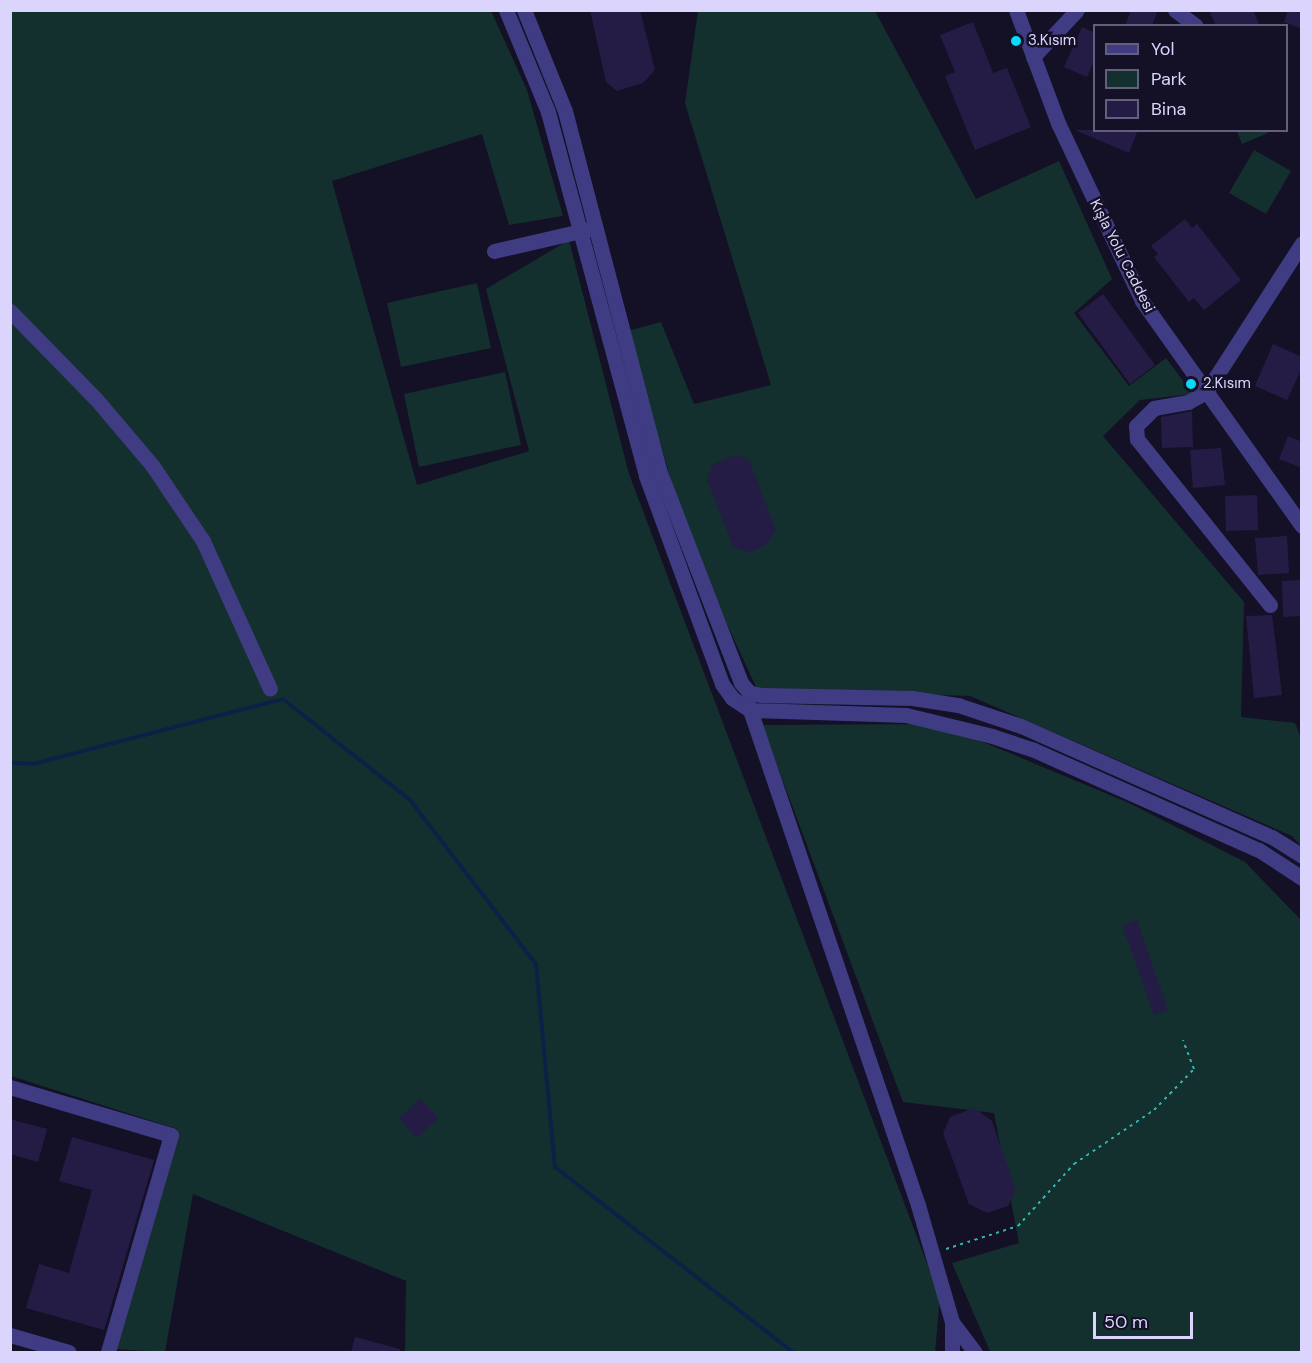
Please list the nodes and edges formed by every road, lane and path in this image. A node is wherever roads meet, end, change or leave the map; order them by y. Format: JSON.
{"nodes":[{"id":1,"x":506,"y":10,"type":"edge"},
{"id":2,"x":524,"y":10,"type":"edge"},
{"id":3,"x":1017,"y":10,"type":"edge"},
{"id":4,"x":1077,"y":10,"type":"edge"},
{"id":5,"x":1175,"y":10,"type":"edge"},
{"id":6,"x":1193,"y":24,"type":"edge"},
{"id":7,"x":1033,"y":57,"type":"junction"},
{"id":8,"x":588,"y":230,"type":"junction"},
{"id":9,"x":1302,"y":243,"type":"edge"},
{"id":10,"x":494,"y":251,"type":"dead end"},
{"id":11,"x":10,"y":311,"type":"edge"},
{"id":12,"x":1206,"y":392,"type":"junction"},
{"id":13,"x":1302,"y":526,"type":"edge"},
{"id":14,"x":1270,"y":605,"type":"dead end"},
{"id":15,"x":741,"y":683,"type":"junction"},
{"id":16,"x":270,"y":689,"type":"dead end"},
{"id":17,"x":750,"y":710,"type":"junction"},
{"id":18,"x":1302,"y":856,"type":"edge"},
{"id":19,"x":1301,"y":876,"type":"edge"},
{"id":20,"x":1183,"y":1041,"type":"dead end"},
{"id":21,"x":10,"y":1087,"type":"edge"},
{"id":22,"x":932,"y":1254,"type":"junction"},
{"id":23,"x":952,"y":1322,"type":"junction"},
{"id":24,"x":10,"y":1335,"type":"edge"},
{"id":25,"x":69,"y":1353,"type":"edge"},
{"id":26,"x":108,"y":1353,"type":"edge"},
{"id":27,"x":952,"y":1353,"type":"edge"},
{"id":28,"x":975,"y":1353,"type":"edge"}],
"edges":[{"from":1,"to":8,"type":"street"},
{"from":2,"to":8,"type":"street"},
{"from":3,"to":7,"type":"street","name":"Kışla Yolu Caddesi"},
{"from":4,"to":7,"type":"street"},
{"from":5,"to":6,"type":"street"},
{"from":7,"to":12,"type":"street","name":"Kışla Yolu Caddesi"},
{"from":8,"to":10,"type":"street"},
{"from":8,"to":15,"type":"street"},
{"from":8,"to":17,"type":"street"},
{"from":9,"to":12,"type":"street"},
{"from":11,"to":16,"type":"street"},
{"from":12,"to":13,"type":"street","name":"Kışla Yolu Caddesi"},
{"from":12,"to":14,"type":"street"},
{"from":15,"to":17,"type":"street"},
{"from":15,"to":18,"type":"street"},
{"from":17,"to":19,"type":"street"},
{"from":17,"to":22,"type":"street"},
{"from":20,"to":22,"type":"path"},
{"from":21,"to":26,"type":"street"},
{"from":22,"to":23,"type":"street"},
{"from":23,"to":27,"type":"street"},
{"from":23,"to":28,"type":"street"},
{"from":24,"to":25,"type":"street"}]}
